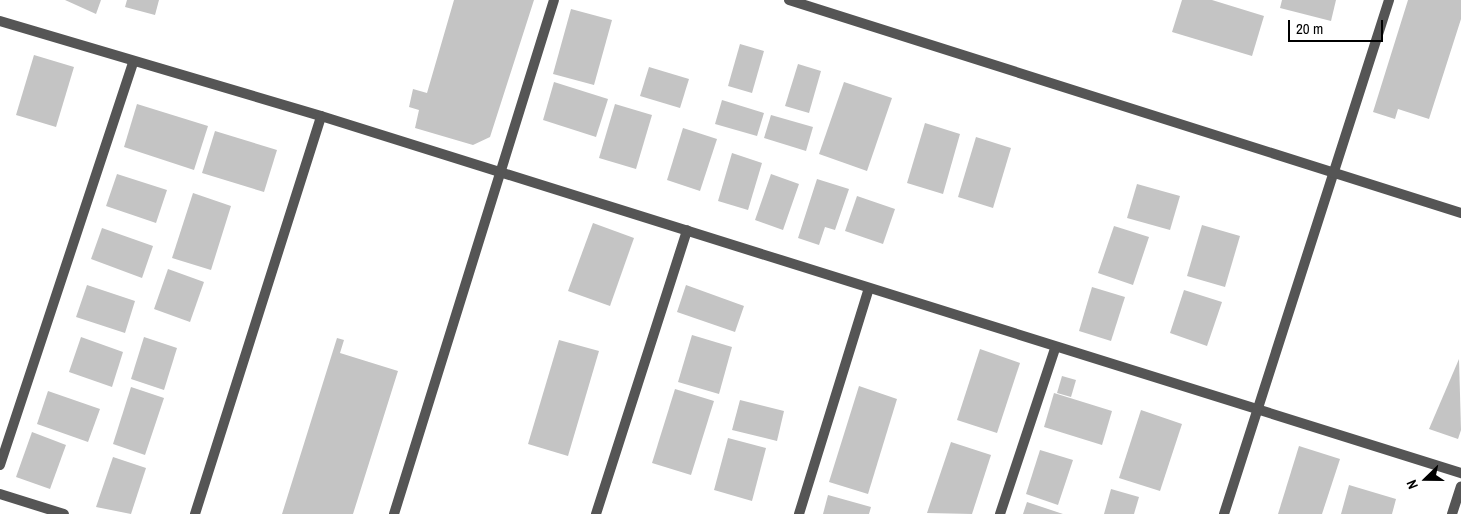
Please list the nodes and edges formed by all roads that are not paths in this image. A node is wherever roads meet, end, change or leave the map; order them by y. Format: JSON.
{"nodes":[{"id":1,"x":554,"y":0,"type":"edge"},
{"id":2,"x":789,"y":0,"type":"edge"},
{"id":3,"x":1388,"y":0,"type":"edge"},
{"id":4,"x":0,"y":22,"type":"edge"},
{"id":5,"x":133,"y":63,"type":"junction"},
{"id":6,"x":321,"y":116,"type":"junction"},
{"id":7,"x":501,"y":173,"type":"junction"},
{"id":8,"x":1332,"y":174,"type":"junction"},
{"id":9,"x":1461,"y":212,"type":"edge"},
{"id":10,"x":687,"y":230,"type":"junction"},
{"id":11,"x":868,"y":291,"type":"junction"},
{"id":12,"x":1055,"y":349,"type":"junction"},
{"id":13,"x":1257,"y":406,"type":"junction"},
{"id":14,"x":0,"y":465,"type":"edge"},
{"id":15,"x":1461,"y":473,"type":"edge"},
{"id":16,"x":1461,"y":486,"type":"edge"},
{"id":17,"x":0,"y":494,"type":"edge"},
{"id":18,"x":64,"y":514,"type":"edge"},
{"id":19,"x":194,"y":514,"type":"edge"},
{"id":20,"x":394,"y":514,"type":"edge"},
{"id":21,"x":596,"y":514,"type":"edge"},
{"id":22,"x":799,"y":514,"type":"edge"},
{"id":23,"x":1000,"y":514,"type":"edge"},
{"id":24,"x":1224,"y":514,"type":"edge"},
{"id":25,"x":1452,"y":514,"type":"edge"}],
"edges":[{"from":1,"to":7,"type":"street"},
{"from":2,"to":8,"type":"street"},
{"from":3,"to":8,"type":"street"},
{"from":4,"to":5,"type":"street"},
{"from":5,"to":6,"type":"street"},
{"from":5,"to":14,"type":"street"},
{"from":6,"to":7,"type":"street"},
{"from":6,"to":19,"type":"street"},
{"from":7,"to":10,"type":"street"},
{"from":7,"to":20,"type":"street"},
{"from":8,"to":9,"type":"street"},
{"from":8,"to":13,"type":"street"},
{"from":10,"to":11,"type":"street"},
{"from":10,"to":21,"type":"street"},
{"from":11,"to":12,"type":"street"},
{"from":11,"to":22,"type":"street"},
{"from":12,"to":13,"type":"street"},
{"from":12,"to":23,"type":"street"},
{"from":13,"to":15,"type":"street"},
{"from":13,"to":24,"type":"street"},
{"from":16,"to":25,"type":"street"},
{"from":17,"to":18,"type":"street"}]}
